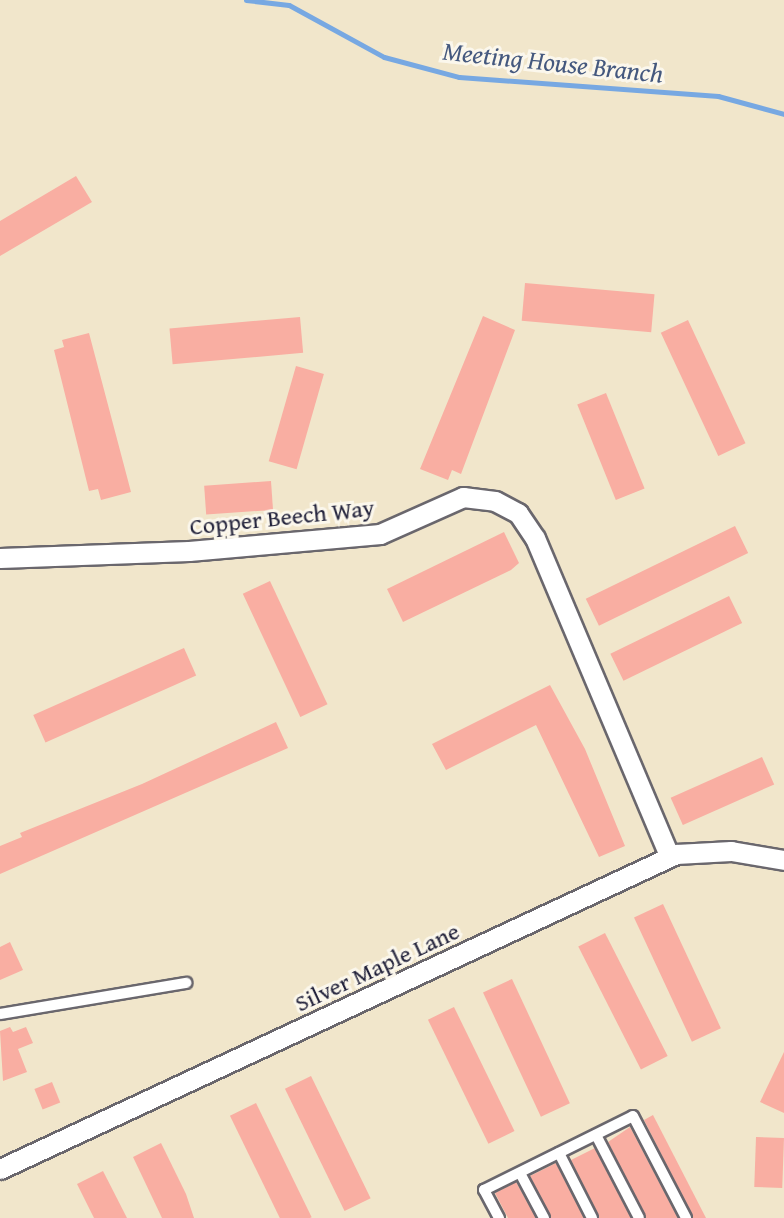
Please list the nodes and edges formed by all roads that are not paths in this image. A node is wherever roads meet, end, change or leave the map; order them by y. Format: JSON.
{"nodes":[{"id":1,"x":0,"y":558,"type":"edge"},
{"id":2,"x":670,"y":858,"type":"junction"},
{"id":3,"x":784,"y":860,"type":"edge"},
{"id":4,"x":186,"y":983,"type":"dead end"},
{"id":5,"x":0,"y":1014,"type":"edge"},
{"id":6,"x":596,"y":1135,"type":"junction"},
{"id":7,"x":559,"y":1153,"type":"junction"},
{"id":8,"x":0,"y":1169,"type":"edge"},
{"id":9,"x":520,"y":1173,"type":"junction"},
{"id":10,"x":499,"y":1218,"type":"edge"},
{"id":11,"x":544,"y":1218,"type":"edge"},
{"id":12,"x":592,"y":1218,"type":"edge"},
{"id":13,"x":639,"y":1218,"type":"edge"},
{"id":14,"x":686,"y":1218,"type":"edge"}],
"edges":[{"from":1,"to":2,"type":"street","name":"Copper Beech Way"},
{"from":2,"to":3,"type":"street","name":"Silver Maple Lane"},
{"from":2,"to":8,"type":"street","name":"Silver Maple Lane"},
{"from":4,"to":5,"type":"lane"},
{"from":6,"to":7,"type":"lane"},
{"from":6,"to":13,"type":"lane"},
{"from":6,"to":14,"type":"lane"},
{"from":7,"to":9,"type":"lane"},
{"from":7,"to":12,"type":"lane"},
{"from":9,"to":10,"type":"lane"},
{"from":9,"to":11,"type":"lane"}]}
